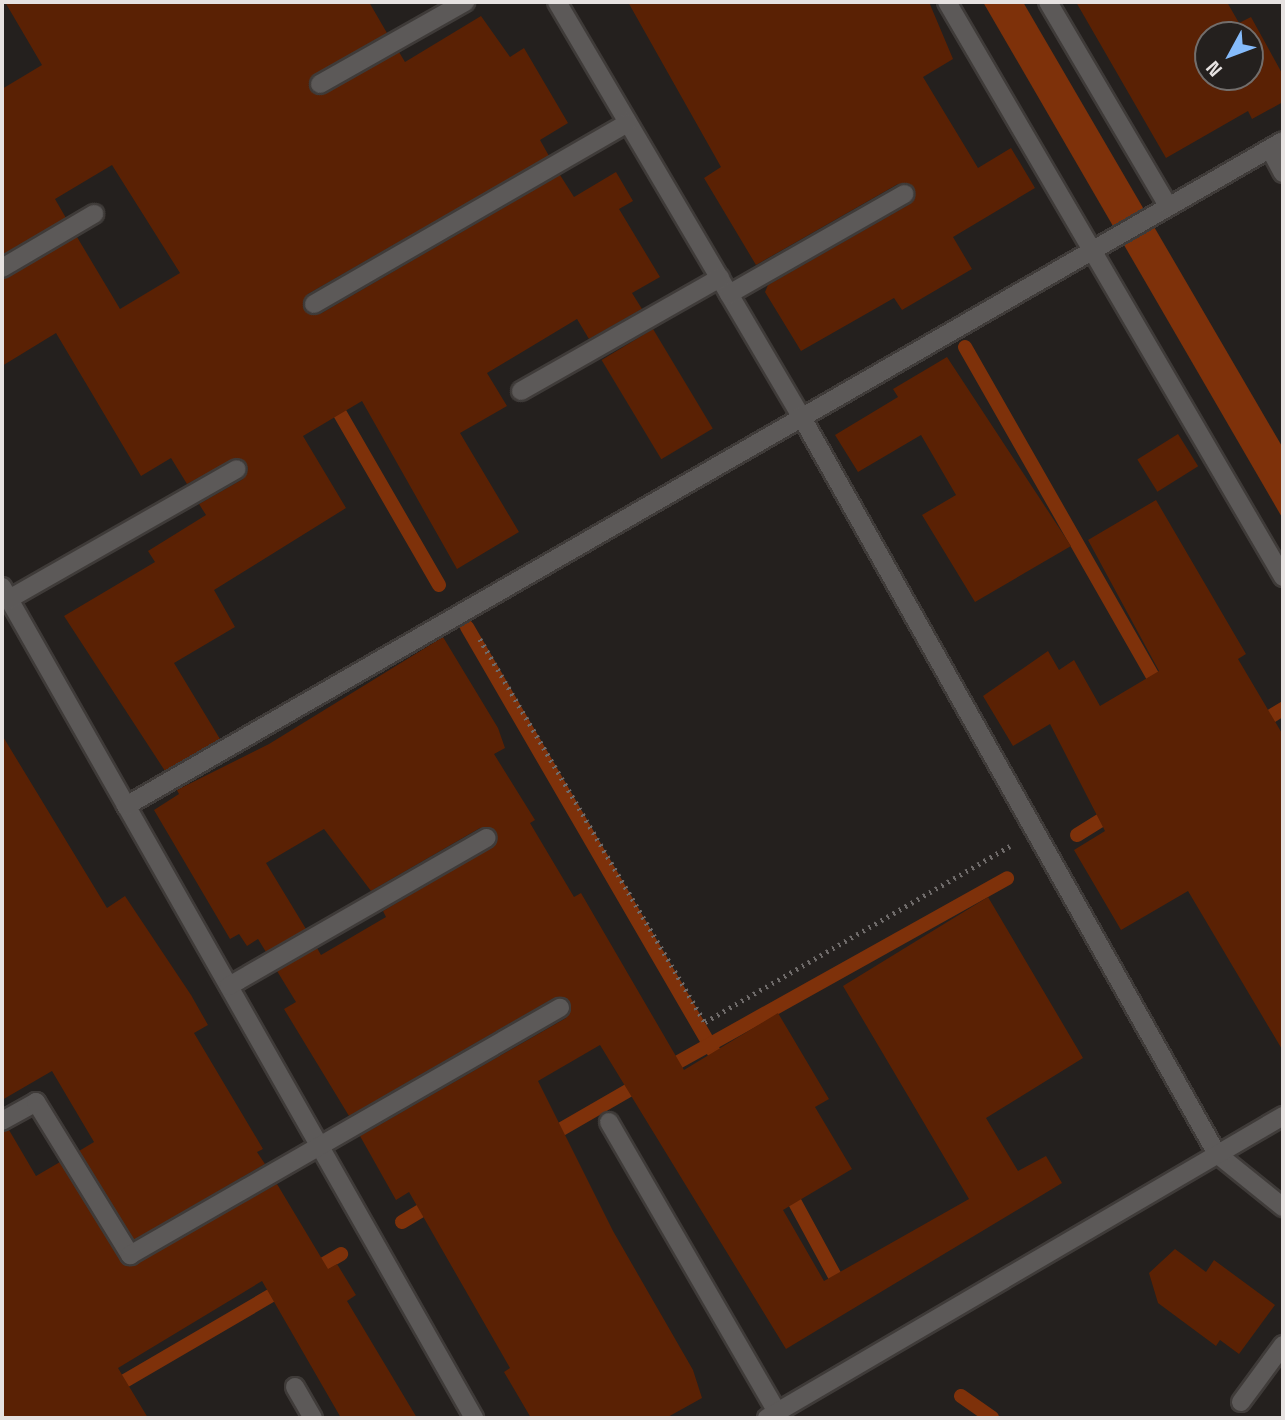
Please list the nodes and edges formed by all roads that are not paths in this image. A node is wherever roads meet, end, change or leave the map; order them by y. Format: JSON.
{"nodes":[{"id":1,"x":465,"y":2,"type":"edge"},
{"id":2,"x":557,"y":2,"type":"edge"},
{"id":3,"x":947,"y":2,"type":"edge"},
{"id":4,"x":1048,"y":2,"type":"edge"},
{"id":5,"x":320,"y":84,"type":"dead end"},
{"id":6,"x":628,"y":123,"type":"junction"},
{"id":7,"x":1276,"y":145,"type":"edge"},
{"id":8,"x":1283,"y":173,"type":"edge"},
{"id":9,"x":904,"y":194,"type":"dead end"},
{"id":10,"x":1161,"y":210,"type":"junction"},
{"id":11,"x":94,"y":214,"type":"dead end"},
{"id":12,"x":1091,"y":249,"type":"junction"},
{"id":13,"x":2,"y":268,"type":"edge"},
{"id":14,"x":724,"y":286,"type":"junction"},
{"id":15,"x":314,"y":304,"type":"dead end"},
{"id":16,"x":521,"y":391,"type":"dead end"},
{"id":17,"x":801,"y":416,"type":"junction"},
{"id":18,"x":237,"y":468,"type":"dead end"},
{"id":19,"x":1283,"y":577,"type":"edge"},
{"id":20,"x":5,"y":593,"type":"edge"},
{"id":21,"x":126,"y":806,"type":"junction"},
{"id":22,"x":486,"y":838,"type":"dead end"},
{"id":23,"x":229,"y":986,"type":"junction"},
{"id":24,"x":560,"y":1008,"type":"dead end"},
{"id":25,"x":1283,"y":1116,"type":"edge"},
{"id":26,"x":2,"y":1121,"type":"edge"},
{"id":27,"x":609,"y":1122,"type":"dead end"},
{"id":28,"x":321,"y":1148,"type":"junction"},
{"id":29,"x":1217,"y":1154,"type":"junction"},
{"id":30,"x":1283,"y":1207,"type":"edge"},
{"id":31,"x":1283,"y":1345,"type":"edge"},
{"id":32,"x":295,"y":1387,"type":"dead end"},
{"id":33,"x":1241,"y":1402,"type":"dead end"},
{"id":34,"x":772,"y":1415,"type":"edge"},
{"id":35,"x":313,"y":1418,"type":"edge"},
{"id":36,"x":474,"y":1418,"type":"edge"}],
"edges":[{"from":1,"to":5,"type":"street"},
{"from":2,"to":6,"type":"street"},
{"from":3,"to":12,"type":"street"},
{"from":4,"to":10,"type":"street"},
{"from":6,"to":14,"type":"street"},
{"from":6,"to":15,"type":"street"},
{"from":7,"to":8,"type":"street"},
{"from":7,"to":10,"type":"street"},
{"from":9,"to":14,"type":"street"},
{"from":10,"to":12,"type":"street"},
{"from":11,"to":13,"type":"street"},
{"from":12,"to":17,"type":"street"},
{"from":12,"to":19,"type":"street"},
{"from":14,"to":16,"type":"street"},
{"from":14,"to":17,"type":"street"},
{"from":17,"to":21,"type":"street"},
{"from":17,"to":29,"type":"street"},
{"from":18,"to":20,"type":"street"},
{"from":20,"to":21,"type":"street"},
{"from":21,"to":23,"type":"street"},
{"from":22,"to":23,"type":"street"},
{"from":23,"to":28,"type":"street"},
{"from":24,"to":28,"type":"street"},
{"from":25,"to":29,"type":"street"},
{"from":26,"to":28,"type":"street"},
{"from":27,"to":34,"type":"street"},
{"from":28,"to":36,"type":"street"},
{"from":29,"to":30,"type":"street"},
{"from":29,"to":34,"type":"street"},
{"from":31,"to":33,"type":"street"},
{"from":32,"to":35,"type":"street"}]}
